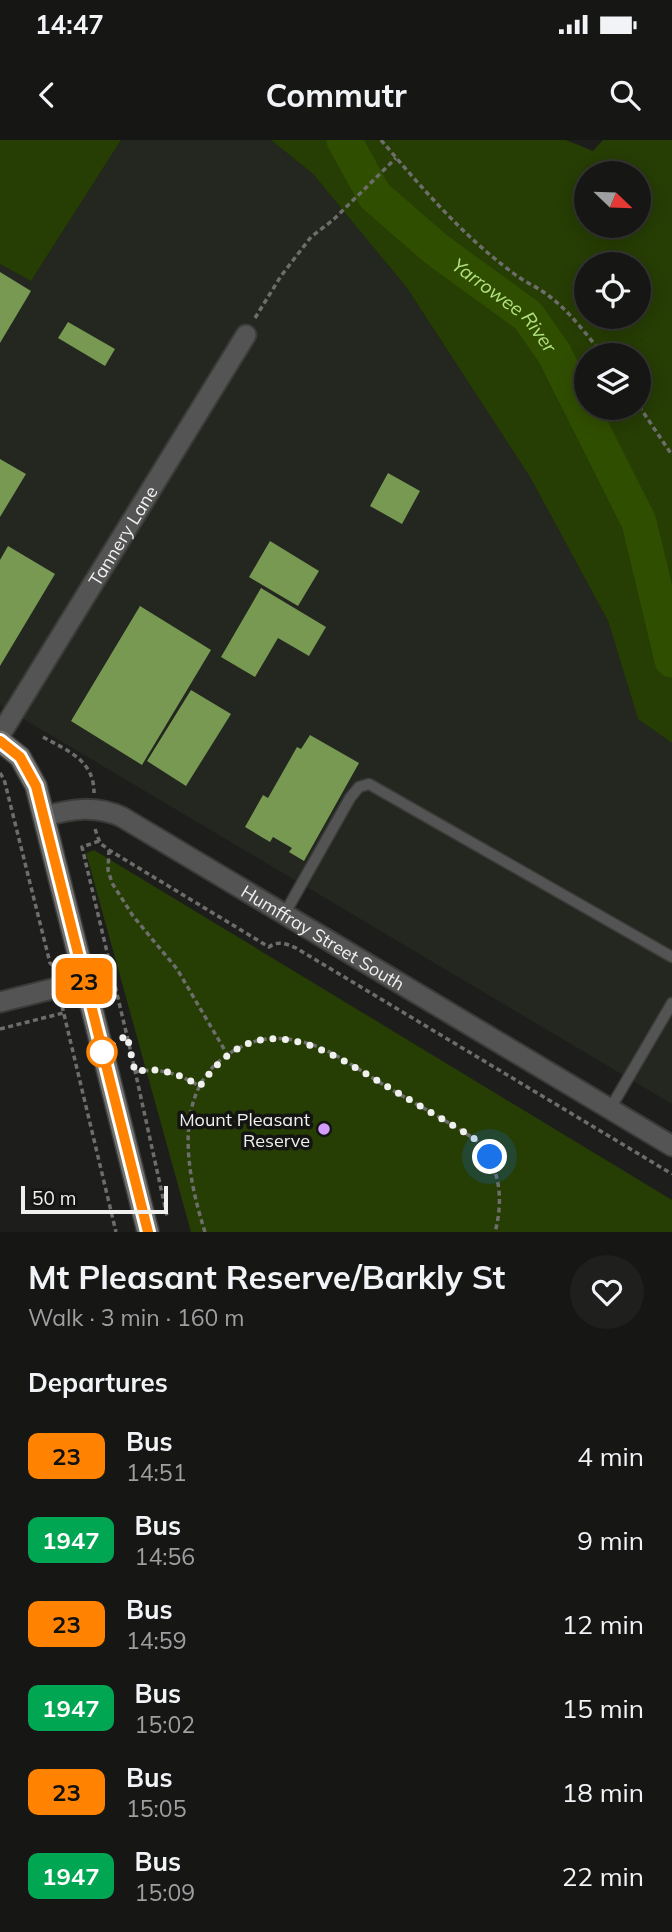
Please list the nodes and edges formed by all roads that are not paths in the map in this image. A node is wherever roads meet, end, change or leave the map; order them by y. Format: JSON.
{"nodes":[{"id":1,"x":246,"y":335,"type":"road end"},
{"id":2,"x":0,"y":735,"type":"edge"},
{"id":3,"x":0,"y":741,"type":"edge"},
{"id":4,"x":44,"y":816,"type":"junction"},
{"id":5,"x":285,"y":914,"type":"junction"},
{"id":6,"x":672,"y":957,"type":"edge"},
{"id":7,"x":84,"y":981,"type":"junction"},
{"id":8,"x":0,"y":1002,"type":"edge"},
{"id":9,"x":672,"y":1003,"type":"edge"},
{"id":10,"x":610,"y":1109,"type":"junction"},
{"id":11,"x":672,"y":1146,"type":"edge"},
{"id":12,"x":148,"y":1232,"type":"edge"}],
"edges":[{"from":1,"to":2,"type":"street","name":"Tannery Lane"},
{"from":3,"to":4,"type":"main road"},
{"from":4,"to":5,"type":"street","name":"Humffray Street South"},
{"from":4,"to":7,"type":"main road"},
{"from":5,"to":6,"type":"lane"},
{"from":5,"to":10,"type":"street","name":"Humffray Street South"},
{"from":7,"to":8,"type":"street"},
{"from":7,"to":12,"type":"main road"},
{"from":9,"to":10,"type":"lane"},
{"from":10,"to":11,"type":"street","name":"Humffray Street South"}]}
